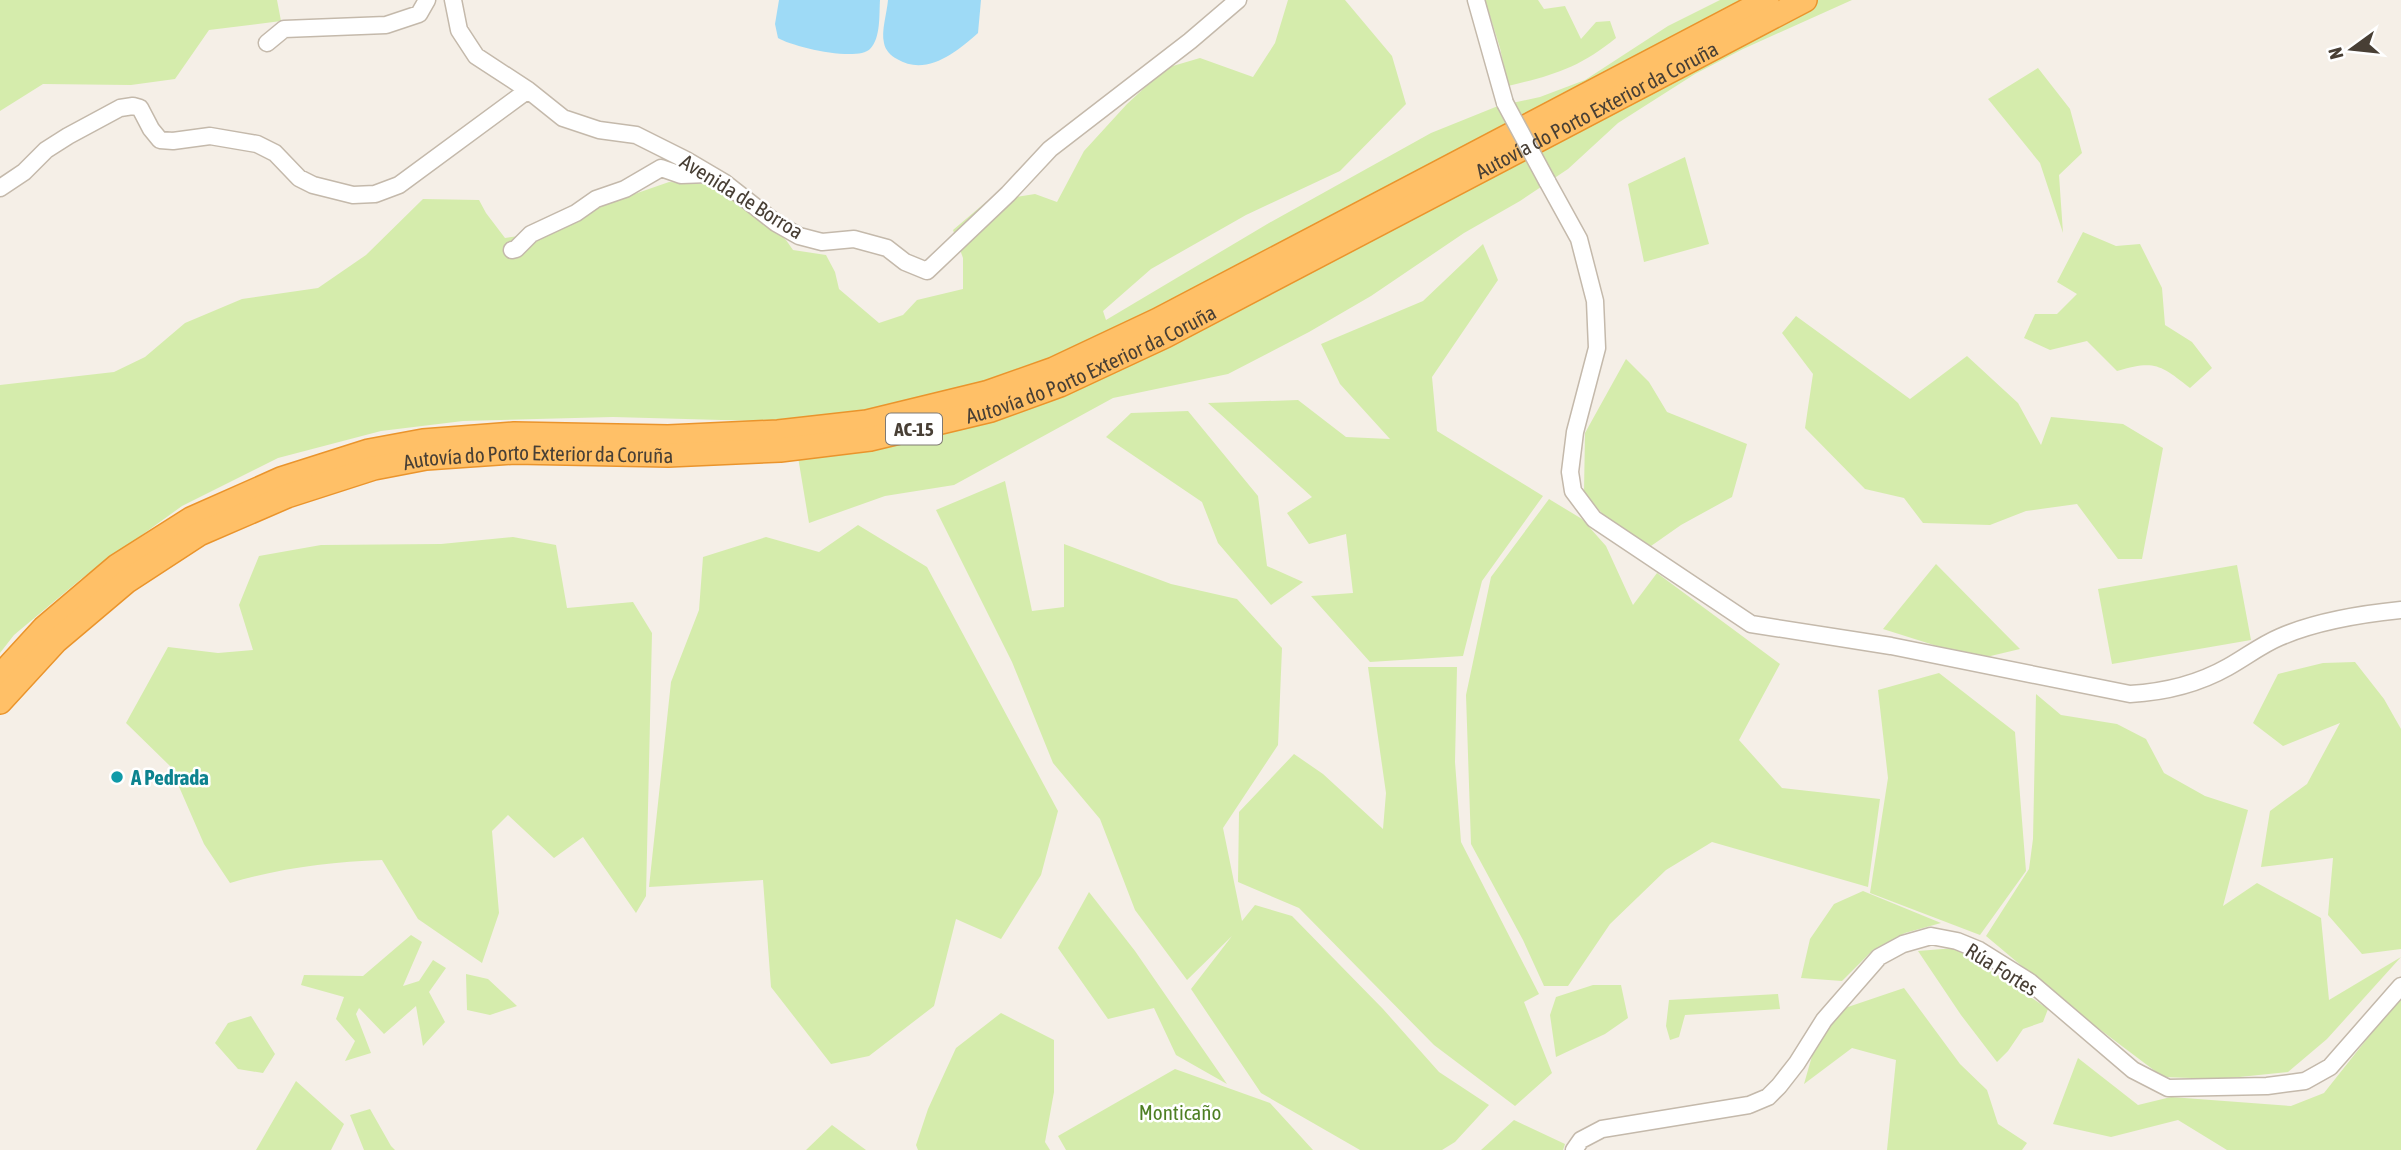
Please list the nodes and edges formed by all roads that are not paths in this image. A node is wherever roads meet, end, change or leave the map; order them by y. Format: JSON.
{"nodes":[{"id":1,"x":427,"y":0,"type":"edge"},
{"id":2,"x":453,"y":0,"type":"edge"},
{"id":3,"x":1238,"y":0,"type":"edge"},
{"id":4,"x":1476,"y":0,"type":"edge"},
{"id":5,"x":1768,"y":0,"type":"edge"},
{"id":6,"x":1805,"y":0,"type":"edge"},
{"id":7,"x":267,"y":43,"type":"dead end"},
{"id":8,"x":528,"y":90,"type":"junction"},
{"id":9,"x":709,"y":174,"type":"junction"},
{"id":10,"x":0,"y":188,"type":"edge"},
{"id":11,"x":512,"y":250,"type":"dead end"},
{"id":12,"x":2401,"y":610,"type":"edge"},
{"id":13,"x":0,"y":676,"type":"edge"},
{"id":14,"x":0,"y":702,"type":"edge"},
{"id":15,"x":2401,"y":986,"type":"edge"},
{"id":16,"x":1574,"y":1150,"type":"edge"}],
"edges":[{"from":1,"to":7,"type":"street"},
{"from":2,"to":8,"type":"street","name":"Avenida de Borroa"},
{"from":3,"to":9,"type":"street","name":"Avenida de Borroa"},
{"from":4,"to":12,"type":"street","bridge":true},
{"from":5,"to":13,"type":"highway","name":"Autovía do Porto Exterior da Coruña","number":"AC-15"},
{"from":6,"to":14,"type":"highway","name":"Autovía do Porto Exterior da Coruña","number":"AC-15"},
{"from":8,"to":9,"type":"street","name":"Avenida de Borroa"},
{"from":8,"to":10,"type":"street"},
{"from":9,"to":11,"type":"street"},
{"from":15,"to":16,"type":"street","name":"Rúa Fortes"}]}
